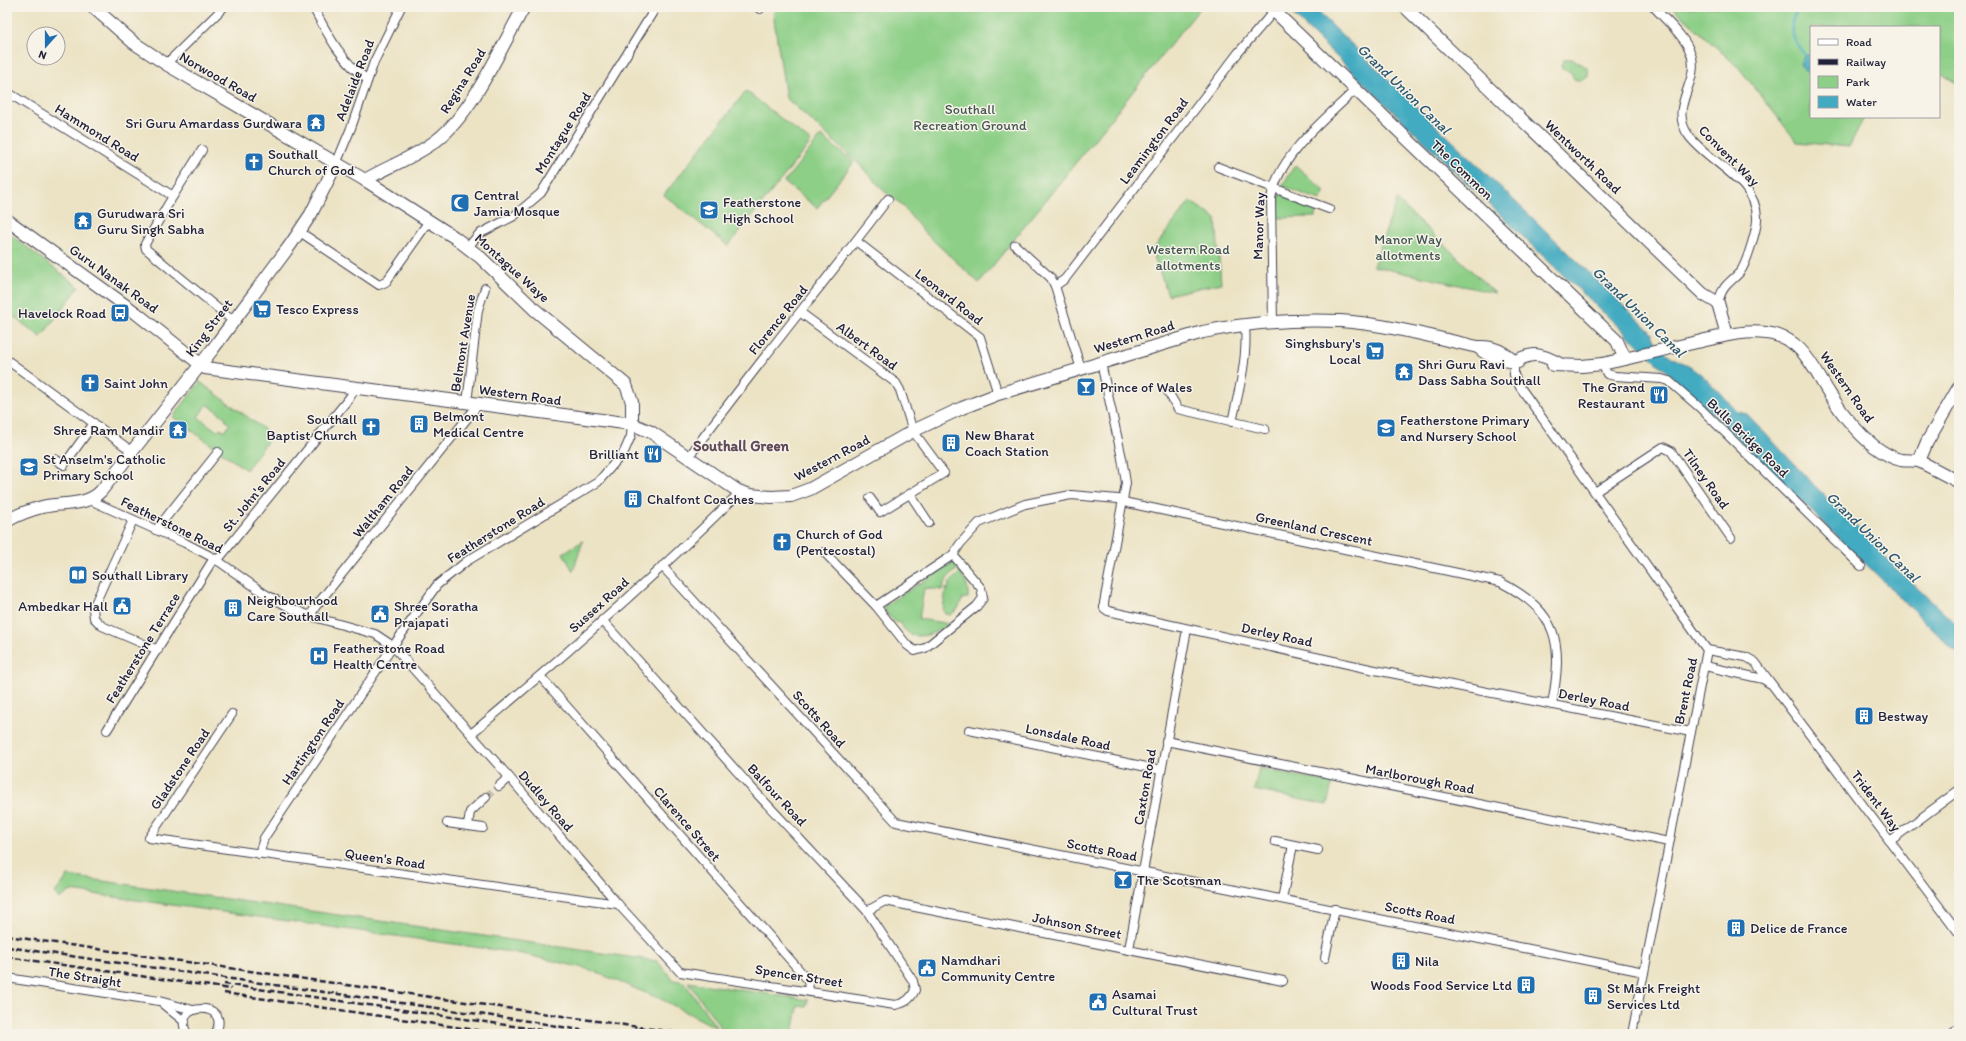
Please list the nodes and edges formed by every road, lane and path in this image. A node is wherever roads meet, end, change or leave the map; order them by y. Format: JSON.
{"nodes":[{"id":1,"x":92,"y":7,"type":"edge"},
{"id":2,"x":224,"y":7,"type":"edge"},
{"id":3,"x":313,"y":7,"type":"edge"},
{"id":4,"x":401,"y":7,"type":"edge"},
{"id":5,"x":524,"y":7,"type":"edge"},
{"id":6,"x":656,"y":7,"type":"edge"},
{"id":7,"x":1405,"y":7,"type":"edge"},
{"id":8,"x":1654,"y":7,"type":"edge"},
{"id":9,"x":1272,"y":9,"type":"edge"},
{"id":10,"x":166,"y":64,"type":"junction"},
{"id":11,"x":367,"y":79,"type":"junction"},
{"id":12,"x":1356,"y":89,"type":"junction"},
{"id":13,"x":7,"y":92,"type":"edge"},
{"id":14,"x":202,"y":150,"type":"dead end"},
{"id":15,"x":336,"y":164,"type":"junction"},
{"id":16,"x":391,"y":166,"type":"junction"},
{"id":17,"x":1218,"y":166,"type":"dead end"},
{"id":18,"x":365,"y":180,"type":"junction"},
{"id":19,"x":1272,"y":187,"type":"junction"},
{"id":20,"x":383,"y":192,"type":"junction"},
{"id":21,"x":173,"y":196,"type":"junction"},
{"id":22,"x":888,"y":199,"type":"dead end"},
{"id":23,"x":1329,"y":209,"type":"dead end"},
{"id":24,"x":7,"y":220,"type":"edge"},
{"id":25,"x":429,"y":221,"type":"junction"},
{"id":26,"x":300,"y":232,"type":"junction"},
{"id":27,"x":856,"y":241,"type":"junction"},
{"id":28,"x":1015,"y":245,"type":"dead end"},
{"id":29,"x":468,"y":248,"type":"junction"},
{"id":30,"x":1055,"y":286,"type":"junction"},
{"id":31,"x":485,"y":288,"type":"dead end"},
{"id":32,"x":1718,"y":303,"type":"junction"},
{"id":33,"x":801,"y":313,"type":"junction"},
{"id":34,"x":233,"y":322,"type":"junction"},
{"id":35,"x":1273,"y":323,"type":"junction"},
{"id":36,"x":1245,"y":326,"type":"junction"},
{"id":37,"x":1727,"y":335,"type":"junction"},
{"id":38,"x":1625,"y":359,"type":"junction"},
{"id":39,"x":7,"y":360,"type":"edge"},
{"id":40,"x":1514,"y":362,"type":"junction"},
{"id":41,"x":1101,"y":363,"type":"junction"},
{"id":42,"x":1602,"y":364,"type":"junction"},
{"id":43,"x":200,"y":365,"type":"junction"},
{"id":44,"x":1081,"y":370,"type":"junction"},
{"id":45,"x":1959,"y":387,"type":"edge"},
{"id":46,"x":354,"y":388,"type":"junction"},
{"id":47,"x":1167,"y":390,"type":"dead end"},
{"id":48,"x":998,"y":394,"type":"junction"},
{"id":49,"x":472,"y":404,"type":"junction"},
{"id":50,"x":1232,"y":422,"type":"junction"},
{"id":51,"x":94,"y":423,"type":"junction"},
{"id":52,"x":632,"y":424,"type":"junction"},
{"id":53,"x":1265,"y":429,"type":"dead end"},
{"id":54,"x":913,"y":431,"type":"junction"},
{"id":55,"x":133,"y":452,"type":"junction"},
{"id":56,"x":218,"y":452,"type":"dead end"},
{"id":57,"x":688,"y":458,"type":"junction"},
{"id":58,"x":55,"y":459,"type":"dead end"},
{"id":59,"x":1919,"y":461,"type":"junction"},
{"id":60,"x":1959,"y":482,"type":"edge"},
{"id":61,"x":738,"y":491,"type":"junction"},
{"id":62,"x":1595,"y":492,"type":"junction"},
{"id":63,"x":910,"y":494,"type":"junction"},
{"id":64,"x":870,"y":498,"type":"dead end"},
{"id":65,"x":90,"y":500,"type":"junction"},
{"id":66,"x":1123,"y":501,"type":"junction"},
{"id":67,"x":133,"y":520,"type":"junction"},
{"id":68,"x":7,"y":521,"type":"edge"},
{"id":69,"x":929,"y":523,"type":"dead end"},
{"id":70,"x":156,"y":530,"type":"junction"},
{"id":71,"x":1731,"y":538,"type":"dead end"},
{"id":72,"x":824,"y":552,"type":"dead end"},
{"id":73,"x":953,"y":554,"type":"junction"},
{"id":74,"x":215,"y":559,"type":"junction"},
{"id":75,"x":662,"y":566,"type":"junction"},
{"id":76,"x":1861,"y":566,"type":"dead end"},
{"id":77,"x":876,"y":606,"type":"junction"},
{"id":78,"x":310,"y":616,"type":"junction"},
{"id":79,"x":602,"y":620,"type":"junction"},
{"id":80,"x":1187,"y":629,"type":"junction"},
{"id":81,"x":393,"y":646,"type":"junction"},
{"id":82,"x":158,"y":650,"type":"junction"},
{"id":83,"x":1707,"y":650,"type":"junction"},
{"id":84,"x":1705,"y":666,"type":"junction"},
{"id":85,"x":540,"y":676,"type":"junction"},
{"id":86,"x":1773,"y":685,"type":"junction"},
{"id":87,"x":1552,"y":705,"type":"junction"},
{"id":88,"x":232,"y":714,"type":"dead end"},
{"id":89,"x":107,"y":730,"type":"dead end"},
{"id":90,"x":969,"y":730,"type":"dead end"},
{"id":91,"x":1691,"y":732,"type":"junction"},
{"id":92,"x":471,"y":734,"type":"junction"},
{"id":93,"x":1166,"y":741,"type":"junction"},
{"id":94,"x":1161,"y":770,"type":"junction"},
{"id":95,"x":509,"y":777,"type":"junction"},
{"id":96,"x":499,"y":786,"type":"tunnel mouth"},
{"id":97,"x":1959,"y":790,"type":"edge"},
{"id":98,"x":486,"y":797,"type":"tunnel mouth"},
{"id":99,"x":447,"y":823,"type":"dead end"},
{"id":100,"x":468,"y":826,"type":"junction"},
{"id":101,"x":483,"y":828,"type":"dead end"},
{"id":102,"x":149,"y":838,"type":"joint"},
{"id":103,"x":1275,"y":841,"type":"dead end"},
{"id":104,"x":1890,"y":841,"type":"junction"},
{"id":105,"x":1669,"y":842,"type":"junction"},
{"id":106,"x":1293,"y":845,"type":"junction"},
{"id":107,"x":1318,"y":850,"type":"dead end"},
{"id":108,"x":259,"y":854,"type":"junction"},
{"id":109,"x":1143,"y":871,"type":"junction"},
{"id":110,"x":1282,"y":898,"type":"junction"},
{"id":111,"x":618,"y":904,"type":"junction"},
{"id":112,"x":1335,"y":909,"type":"junction"},
{"id":113,"x":867,"y":911,"type":"junction"},
{"id":114,"x":1959,"y":932,"type":"edge"},
{"id":115,"x":1129,"y":949,"type":"junction"},
{"id":116,"x":1325,"y":958,"type":"dead end"},
{"id":117,"x":680,"y":972,"type":"joint"},
{"id":118,"x":1644,"y":972,"type":"junction"},
{"id":119,"x":7,"y":978,"type":"edge"},
{"id":120,"x":1283,"y":981,"type":"dead end"},
{"id":121,"x":810,"y":991,"type":"junction"},
{"id":122,"x":911,"y":997,"type":"joint"},
{"id":123,"x":159,"y":1001,"type":"junction"},
{"id":124,"x":193,"y":1010,"type":"junction"},
{"id":125,"x":184,"y":1022,"type":"junction"},
{"id":126,"x":1959,"y":1028,"type":"edge"},
{"id":127,"x":188,"y":1034,"type":"edge"},
{"id":128,"x":215,"y":1034,"type":"edge"},
{"id":129,"x":1632,"y":1034,"type":"edge"},
{"id":130,"x":1952,"y":1034,"type":"edge"}],
"edges":[{"from":1,"to":10,"type":"street","name":"Norwood Road"},
{"from":2,"to":10,"type":"street"},
{"from":3,"to":11,"type":"street"},
{"from":4,"to":11,"type":"street","name":"Adelaide Road"},
{"from":5,"to":16,"type":"street","name":"Regina Road"},
{"from":6,"to":29,"type":"street","name":"Montague Road"},
{"from":7,"to":32,"type":"street","name":"Wentworth Road"},
{"from":8,"to":32,"type":"street","name":"Convent Way"},
{"from":9,"to":12,"type":"street","name":"The Common"},
{"from":9,"to":30,"type":"street","name":"Leamington Road"},
{"from":10,"to":15,"type":"street","name":"Norwood Road"},
{"from":11,"to":15,"type":"street","name":"Adelaide Road"},
{"from":12,"to":19,"type":"street","name":"Manor Way"},
{"from":12,"to":38,"type":"street","name":"The Common"},
{"from":13,"to":21,"type":"street","name":"Hammond Road"},
{"from":14,"to":21,"type":"street"},
{"from":15,"to":18,"type":"street","name":"Montague Waye"},
{"from":15,"to":26,"type":"street","name":"King Street"},
{"from":16,"to":18,"type":"street","name":"Regina Road"},
{"from":16,"to":20,"type":"street"},
{"from":17,"to":19,"type":"street"},
{"from":18,"to":20,"type":"street","name":"Montague Waye"},
{"from":19,"to":23,"type":"street"},
{"from":19,"to":35,"type":"street","name":"Manor Way"},
{"from":20,"to":25,"type":"street","name":"Montague Waye"},
{"from":21,"to":34,"type":"street"},
{"from":22,"to":27,"type":"street","name":"Florence Road"},
{"from":24,"to":43,"type":"street","name":"Guru Nanak Road"},
{"from":25,"to":26,"type":"street"},
{"from":25,"to":29,"type":"street","name":"Montague Waye"},
{"from":26,"to":34,"type":"street","name":"King Street"},
{"from":27,"to":33,"type":"street","name":"Florence Road"},
{"from":27,"to":48,"type":"street","name":"Leonard Road"},
{"from":28,"to":30,"type":"street"},
{"from":29,"to":52,"type":"street","name":"Montague Waye"},
{"from":30,"to":44,"type":"street"},
{"from":31,"to":49,"type":"street","name":"Belmont Avenue"},
{"from":32,"to":37,"type":"street"},
{"from":33,"to":54,"type":"street","name":"Albert Road"},
{"from":33,"to":57,"type":"street","name":"Florence Road"},
{"from":34,"to":43,"type":"street","name":"King Street"},
{"from":35,"to":36,"type":"street","name":"Western Road"},
{"from":35,"to":40,"type":"street","name":"Western Road"},
{"from":36,"to":41,"type":"street","name":"Western Road"},
{"from":36,"to":50,"type":"street"},
{"from":37,"to":38,"type":"street","name":"Western Road"},
{"from":37,"to":59,"type":"street","name":"Western Road"},
{"from":38,"to":42,"type":"street","name":"Western Road"},
{"from":39,"to":51,"type":"street"},
{"from":40,"to":42,"type":"street","name":"Western Road"},
{"from":40,"to":62,"type":"street","name":"Brent Road"},
{"from":41,"to":44,"type":"street","name":"Western Road"},
{"from":41,"to":66,"type":"street","name":"Derley Road"},
{"from":42,"to":76,"type":"street","name":"Bulls Bridge Road"},
{"from":43,"to":46,"type":"street","name":"Western Road"},
{"from":43,"to":55,"type":"street","name":"King Street"},
{"from":44,"to":48,"type":"street","name":"Western Road"},
{"from":45,"to":59,"type":"street"},
{"from":46,"to":49,"type":"street","name":"Western Road"},
{"from":46,"to":74,"type":"street","name":"St. John's Road"},
{"from":47,"to":50,"type":"street"},
{"from":48,"to":54,"type":"street","name":"Western Road"},
{"from":49,"to":52,"type":"street","name":"Western Road"},
{"from":49,"to":78,"type":"street","name":"Waltham Road"},
{"from":50,"to":53,"type":"street"},
{"from":51,"to":55,"type":"street"},
{"from":51,"to":58,"type":"street"},
{"from":52,"to":57,"type":"street","name":"Western Road"},
{"from":52,"to":81,"type":"street","name":"Featherstone Road"},
{"from":54,"to":61,"type":"street","name":"Western Road"},
{"from":54,"to":63,"type":"street","name":"Albert Road"},
{"from":55,"to":65,"type":"street","name":"King Street"},
{"from":56,"to":70,"type":"street"},
{"from":57,"to":61,"type":"street","name":"Western Road"},
{"from":59,"to":60,"type":"street"},
{"from":61,"to":75,"type":"street","name":"Sussex Road"},
{"from":62,"to":71,"type":"street","name":"Tilney Road"},
{"from":62,"to":83,"type":"street","name":"Brent Road"},
{"from":63,"to":64,"type":"street"},
{"from":63,"to":69,"type":"street"},
{"from":65,"to":67,"type":"street","name":"Featherstone Road"},
{"from":65,"to":68,"type":"street"},
{"from":66,"to":73,"type":"street","name":"Greenland Crescent"},
{"from":66,"to":80,"type":"street","name":"Derley Road"},
{"from":66,"to":87,"type":"street","name":"Greenland Crescent"},
{"from":67,"to":70,"type":"street","name":"Featherstone Road"},
{"from":67,"to":82,"type":"street"},
{"from":70,"to":74,"type":"street","name":"Featherstone Road"},
{"from":72,"to":77,"type":"street"},
{"from":73,"to":77,"type":"street"},
{"from":73,"to":77,"type":"street"},
{"from":74,"to":78,"type":"street","name":"Featherstone Road"},
{"from":74,"to":82,"type":"street","name":"Featherstone Terrace"},
{"from":75,"to":79,"type":"street","name":"Sussex Road"},
{"from":75,"to":109,"type":"street","name":"Scotts Road"},
{"from":78,"to":81,"type":"street","name":"Featherstone Road"},
{"from":79,"to":85,"type":"street","name":"Sussex Road"},
{"from":79,"to":113,"type":"street","name":"Balfour Road"},
{"from":80,"to":87,"type":"street","name":"Derley Road"},
{"from":80,"to":93,"type":"street","name":"Caxton Road"},
{"from":81,"to":92,"type":"street","name":"Dudley Road"},
{"from":81,"to":108,"type":"street","name":"Hartington Road"},
{"from":82,"to":89,"type":"street","name":"Featherstone Terrace"},
{"from":83,"to":84,"type":"street","name":"Brent Road"},
{"from":83,"to":86,"type":"street","name":"Trident Way"},
{"from":84,"to":86,"type":"street","name":"Trident Way"},
{"from":84,"to":91,"type":"street","name":"Brent Road"},
{"from":85,"to":92,"type":"street","name":"Sussex Road"},
{"from":85,"to":121,"type":"street","name":"Clarence Street"},
{"from":86,"to":104,"type":"street","name":"Trident Way"},
{"from":87,"to":91,"type":"street","name":"Derley Road"},
{"from":88,"to":102,"type":"street","name":"Gladstone Road"},
{"from":90,"to":94,"type":"street","name":"Lonsdale Road"},
{"from":91,"to":105,"type":"street","name":"Brent Road"},
{"from":92,"to":95,"type":"street","name":"Dudley Road"},
{"from":93,"to":94,"type":"street","name":"Caxton Road"},
{"from":93,"to":105,"type":"street","name":"Marlborough Road"},
{"from":94,"to":109,"type":"street","name":"Caxton Road"},
{"from":95,"to":96,"type":"street"},
{"from":95,"to":111,"type":"street","name":"Dudley Road"},
{"from":97,"to":104,"type":"street"},
{"from":98,"to":100,"type":"street"},
{"from":99,"to":100,"type":"street"},
{"from":100,"to":101,"type":"street"},
{"from":102,"to":108,"type":"street","name":"Queen's Road"},
{"from":103,"to":106,"type":"street"},
{"from":104,"to":114,"type":"street","name":"Trident Way"},
{"from":105,"to":118,"type":"street","name":"Brent Road"},
{"from":106,"to":107,"type":"street"},
{"from":106,"to":110,"type":"street"},
{"from":108,"to":111,"type":"street","name":"Queen's Road"},
{"from":109,"to":110,"type":"street","name":"Scotts Road"},
{"from":109,"to":115,"type":"street","name":"Caxton Road"},
{"from":110,"to":112,"type":"street","name":"Scotts Road"},
{"from":111,"to":117,"type":"street","name":"Dudley Road"},
{"from":112,"to":116,"type":"street"},
{"from":112,"to":118,"type":"street","name":"Scotts Road"},
{"from":113,"to":115,"type":"street","name":"Johnson Street"},
{"from":113,"to":122,"type":"street","name":"Balfour Road"},
{"from":115,"to":120,"type":"street","name":"Johnson Street"},
{"from":117,"to":121,"type":"street","name":"Spencer Street"},
{"from":118,"to":129,"type":"street","name":"Brent Road"},
{"from":119,"to":123,"type":"street","name":"The Straight"},
{"from":121,"to":122,"type":"street","name":"Spencer Street"},
{"from":123,"to":124,"type":"street","name":"The Straight"},
{"from":123,"to":125,"type":"street","name":"The Straight"},
{"from":124,"to":125,"type":"street"},
{"from":124,"to":128,"type":"street","name":"The Straight"},
{"from":125,"to":127,"type":"street"},
{"from":126,"to":130,"type":"street"}]}
